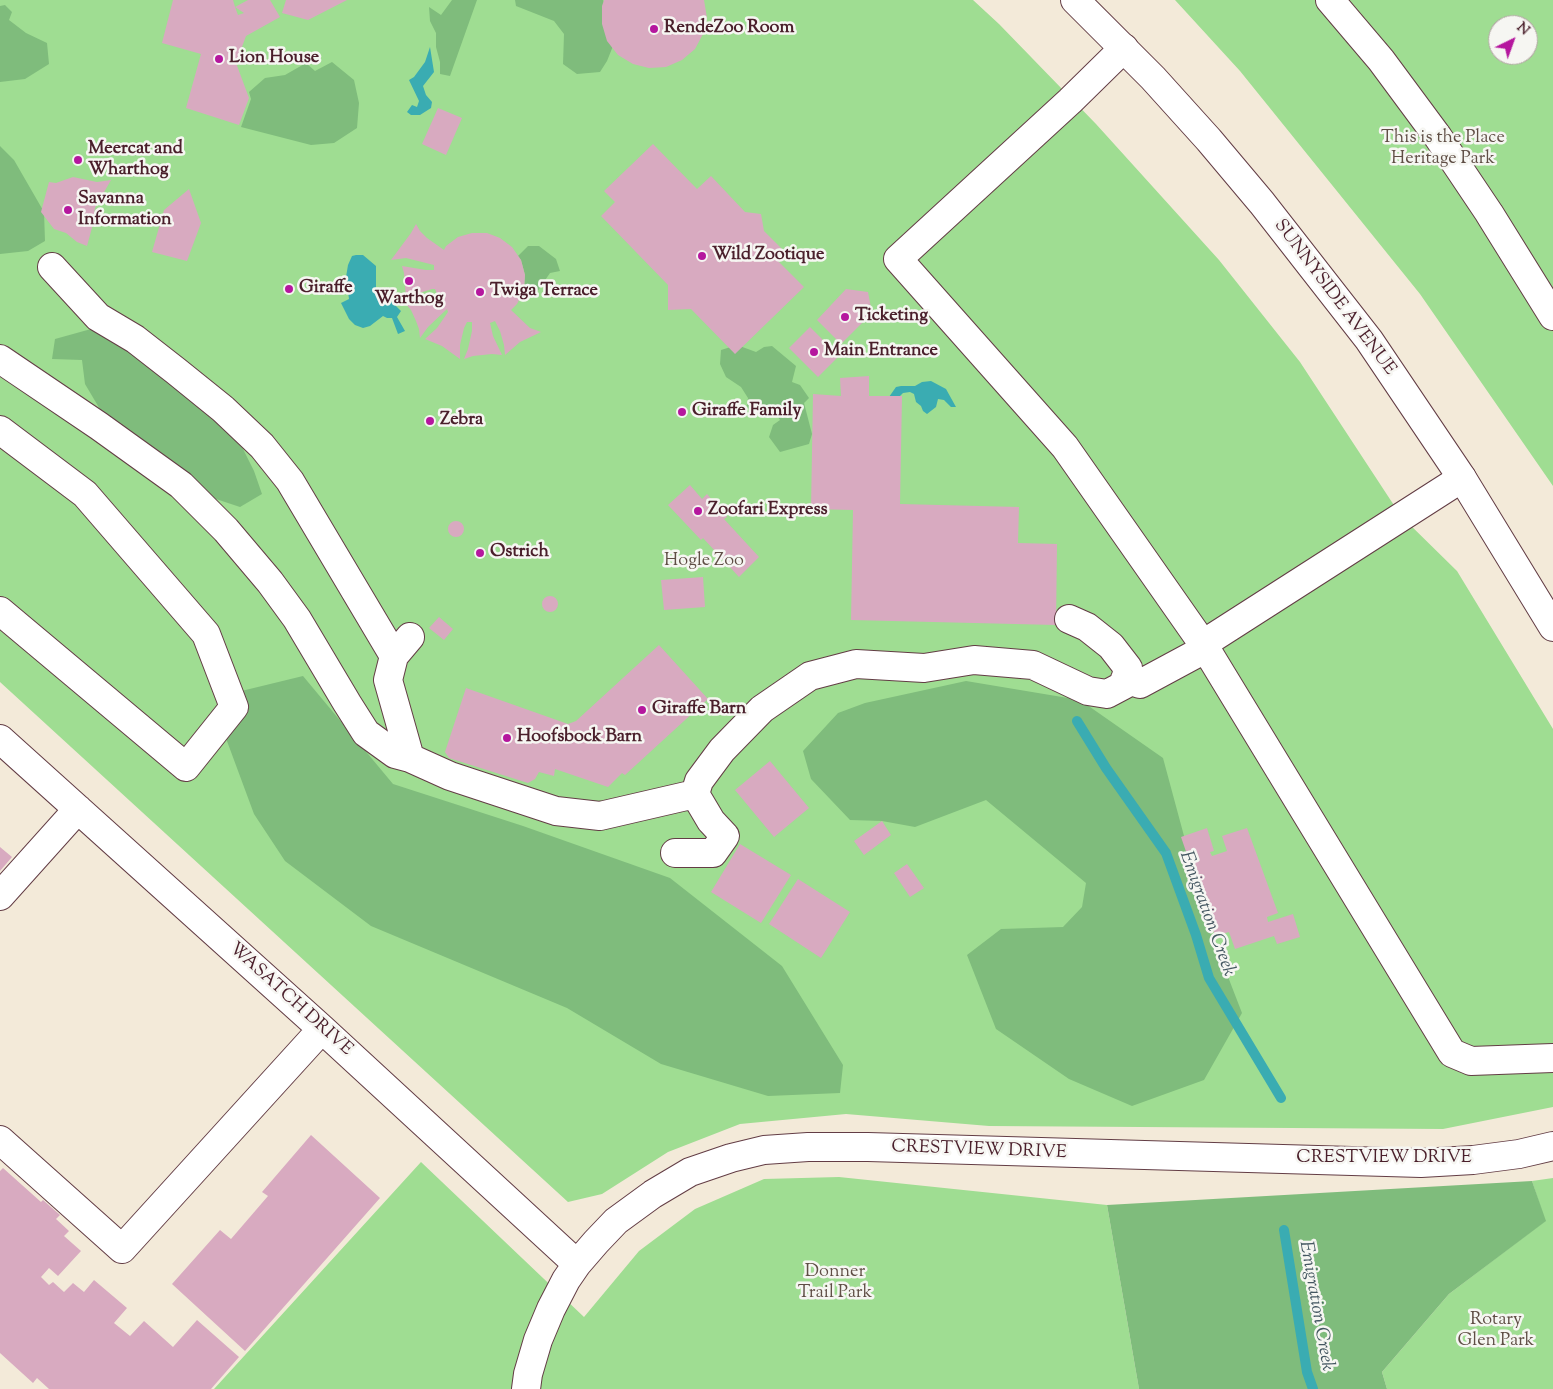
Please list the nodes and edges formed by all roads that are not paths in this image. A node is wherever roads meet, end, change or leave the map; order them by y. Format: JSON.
{"nodes":[{"id":1,"x":1075,"y":0,"type":"edge"},
{"id":2,"x":1330,"y":0,"type":"edge"},
{"id":3,"x":1124,"y":48,"type":"junction"},
{"id":4,"x":52,"y":267,"type":"dead end"},
{"id":5,"x":1553,"y":316,"type":"edge"},
{"id":6,"x":0,"y":359,"type":"edge"},
{"id":7,"x":0,"y":430,"type":"edge"},
{"id":8,"x":1462,"y":478,"type":"junction"},
{"id":9,"x":0,"y":611,"type":"edge"},
{"id":10,"x":1069,"y":619,"type":"dead end"},
{"id":11,"x":1553,"y":626,"type":"edge"},
{"id":12,"x":1204,"y":646,"type":"junction"},
{"id":13,"x":1125,"y":679,"type":"junction"},
{"id":14,"x":0,"y":739,"type":"edge"},
{"id":15,"x":410,"y":758,"type":"junction"},
{"id":16,"x":695,"y":794,"type":"junction"},
{"id":17,"x":78,"y":809,"type":"junction"},
{"id":18,"x":676,"y":853,"type":"dead end"},
{"id":19,"x":0,"y":896,"type":"edge"},
{"id":20,"x":322,"y":1029,"type":"junction"},
{"id":21,"x":1553,"y":1058,"type":"edge"},
{"id":22,"x":0,"y":1140,"type":"edge"},
{"id":23,"x":1553,"y":1146,"type":"edge"},
{"id":24,"x":577,"y":1264,"type":"junction"},
{"id":25,"x":526,"y":1389,"type":"edge"}],
"edges":[{"from":1,"to":3,"type":"street","name":"SUNNYSIDE AVENUE"},
{"from":2,"to":5,"type":"street"},
{"from":3,"to":8,"type":"street","name":"SUNNYSIDE AVENUE"},
{"from":3,"to":12,"type":"street"},
{"from":4,"to":15,"type":"street"},
{"from":6,"to":15,"type":"street"},
{"from":7,"to":9,"type":"street"},
{"from":8,"to":11,"type":"street","name":"SUNNYSIDE AVENUE"},
{"from":8,"to":12,"type":"street"},
{"from":10,"to":13,"type":"street"},
{"from":12,"to":13,"type":"street"},
{"from":12,"to":21,"type":"street"},
{"from":13,"to":16,"type":"street"},
{"from":14,"to":17,"type":"street","name":"WASATCH DRIVE"},
{"from":15,"to":16,"type":"street"},
{"from":16,"to":18,"type":"street"},
{"from":17,"to":19,"type":"street"},
{"from":17,"to":20,"type":"street","name":"WASATCH DRIVE"},
{"from":20,"to":22,"type":"street"},
{"from":20,"to":24,"type":"street","name":"WASATCH DRIVE"},
{"from":23,"to":24,"type":"street","name":"CRESTVIEW DRIVE"},
{"from":24,"to":25,"type":"street","name":"CRESTVIEW DRIVE"}]}
